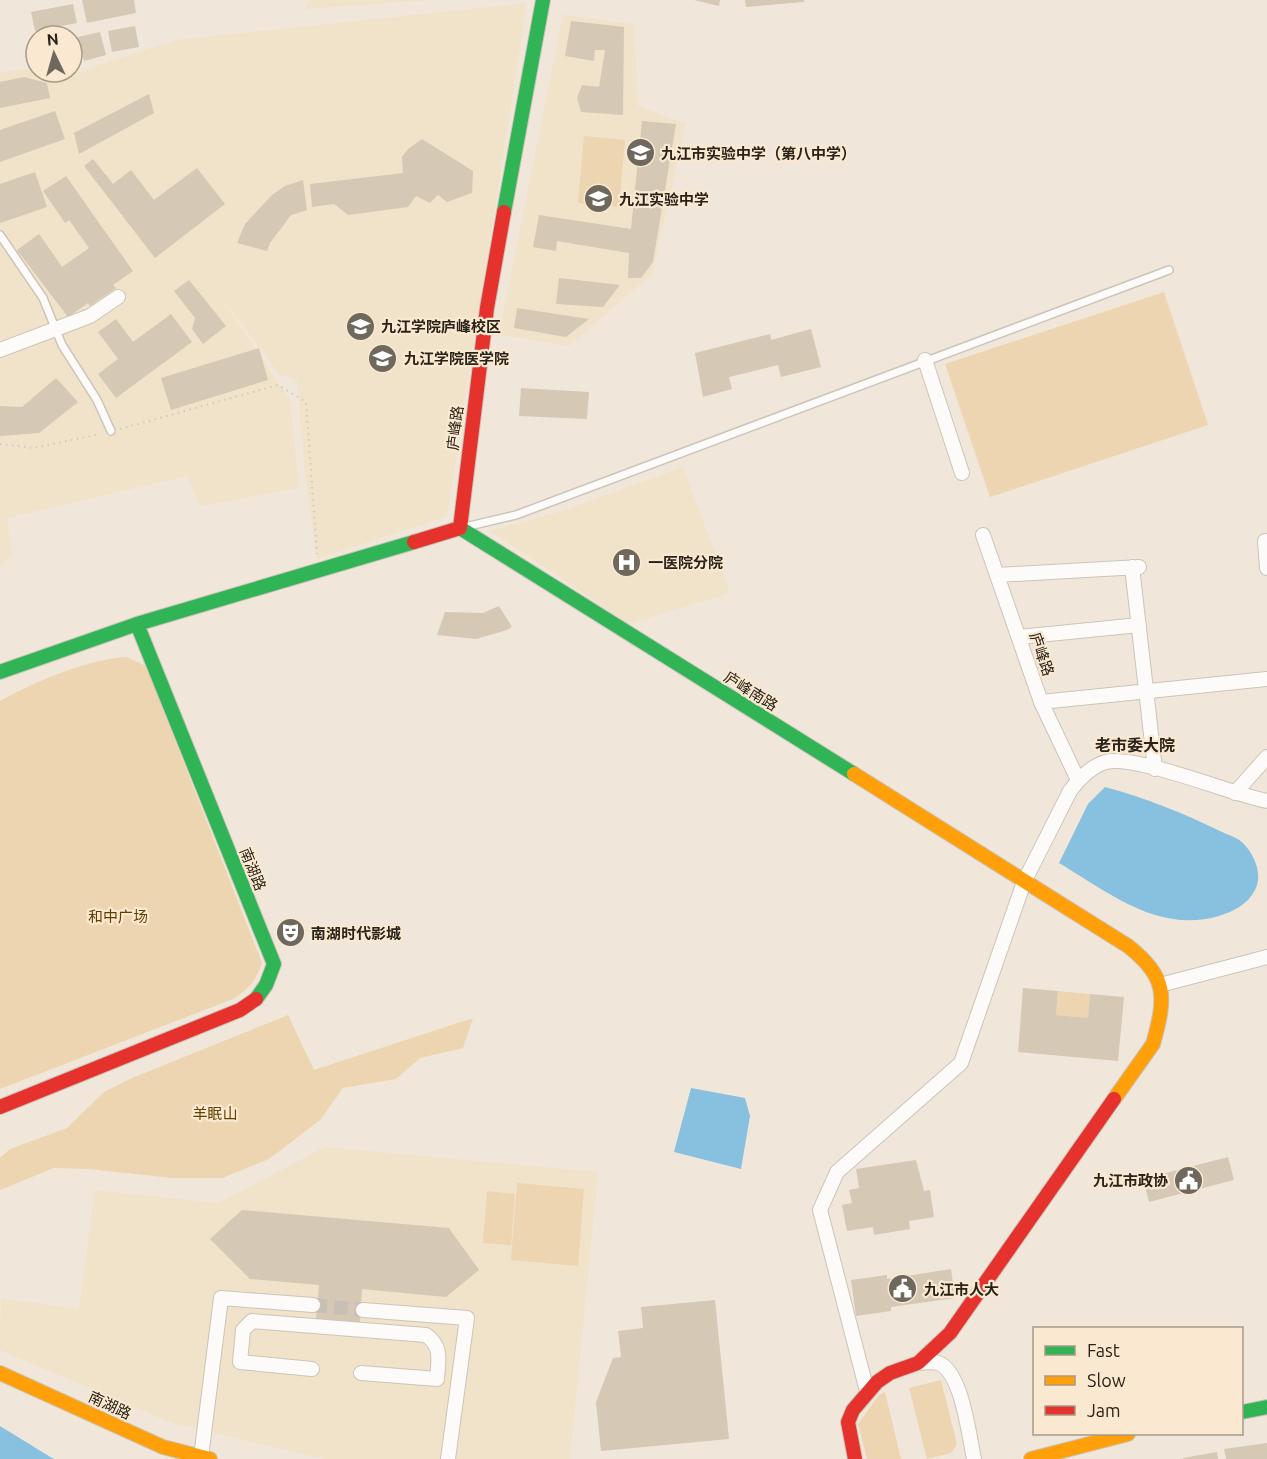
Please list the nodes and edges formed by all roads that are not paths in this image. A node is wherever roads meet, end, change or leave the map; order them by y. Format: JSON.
{"nodes":[{"id":1,"x":543,"y":0,"type":"edge"},
{"id":2,"x":0,"y":235,"type":"edge"},
{"id":3,"x":1169,"y":270,"type":"dead end"},
{"id":4,"x":118,"y":297,"type":"dead end"},
{"id":5,"x":56,"y":328,"type":"junction"},
{"id":6,"x":0,"y":350,"type":"edge"},
{"id":7,"x":925,"y":360,"type":"junction"},
{"id":8,"x":111,"y":431,"type":"road end"},
{"id":9,"x":962,"y":473,"type":"dead end"},
{"id":10,"x":460,"y":528,"type":"junction"},
{"id":11,"x":983,"y":535,"type":"dead end"},
{"id":12,"x":1264,"y":541,"type":"dead end"},
{"id":13,"x":1267,"y":568,"type":"edge"},
{"id":14,"x":997,"y":575,"type":"junction"},
{"id":15,"x":137,"y":624,"type":"junction"},
{"id":16,"x":1139,"y":625,"type":"junction"},
{"id":17,"x":1018,"y":637,"type":"junction"},
{"id":18,"x":0,"y":672,"type":"edge"},
{"id":19,"x":1267,"y":679,"type":"edge"},
{"id":20,"x":1146,"y":690,"type":"junction"},
{"id":21,"x":1041,"y":702,"type":"junction"},
{"id":22,"x":1267,"y":757,"type":"edge"},
{"id":23,"x":1155,"y":769,"type":"junction"},
{"id":24,"x":1078,"y":780,"type":"junction"},
{"id":25,"x":1235,"y":793,"type":"junction"},
{"id":26,"x":1267,"y":801,"type":"edge"},
{"id":27,"x":1024,"y":882,"type":"junction"},
{"id":28,"x":1267,"y":957,"type":"edge"},
{"id":29,"x":1160,"y":985,"type":"junction"},
{"id":30,"x":0,"y":1107,"type":"edge"},
{"id":31,"x":254,"y":1300,"type":"junction"},
{"id":32,"x":314,"y":1305,"type":"tunnel mouth"},
{"id":33,"x":363,"y":1310,"type":"tunnel mouth"},
{"id":34,"x":428,"y":1315,"type":"junction"},
{"id":35,"x":252,"y":1321,"type":"junction"},
{"id":36,"x":426,"y":1335,"type":"junction"},
{"id":37,"x":918,"y":1363,"type":"junction"},
{"id":38,"x":312,"y":1369,"type":"dead end"},
{"id":39,"x":0,"y":1372,"type":"edge"},
{"id":40,"x":361,"y":1373,"type":"dead end"},
{"id":41,"x":867,"y":1391,"type":"junction"},
{"id":42,"x":1267,"y":1407,"type":"edge"},
{"id":43,"x":1243,"y":1412,"type":"edge"},
{"id":44,"x":1124,"y":1435,"type":"edge"},
{"id":45,"x":206,"y":1458,"type":"edge"},
{"id":46,"x":448,"y":1459,"type":"edge"},
{"id":47,"x":855,"y":1459,"type":"edge"},
{"id":48,"x":974,"y":1459,"type":"edge"},
{"id":49,"x":1031,"y":1459,"type":"edge"}],
"edges":[{"from":1,"to":10,"type":"street","name":"庐峰路"},
{"from":2,"to":5,"type":"lane"},
{"from":3,"to":7,"type":"lane"},
{"from":4,"to":5,"type":"street"},
{"from":5,"to":6,"type":"street"},
{"from":5,"to":8,"type":"lane"},
{"from":7,"to":9,"type":"street"},
{"from":7,"to":10,"type":"lane"},
{"from":10,"to":15,"type":"street"},
{"from":10,"to":27,"type":"street","name":"庐峰南路"},
{"from":11,"to":14,"type":"street","name":"庐峰路"},
{"from":12,"to":13,"type":"street"},
{"from":14,"to":16,"type":"street"},
{"from":14,"to":17,"type":"street","name":"庐峰路"},
{"from":15,"to":18,"type":"street"},
{"from":15,"to":30,"type":"street","name":"南湖路"},
{"from":16,"to":17,"type":"street"},
{"from":16,"to":20,"type":"street"},
{"from":17,"to":21,"type":"street","name":"庐峰路"},
{"from":19,"to":20,"type":"street"},
{"from":20,"to":21,"type":"street"},
{"from":20,"to":23,"type":"street"},
{"from":21,"to":24,"type":"street","name":"庐峰路"},
{"from":22,"to":25,"type":"street"},
{"from":23,"to":24,"type":"street"},
{"from":23,"to":25,"type":"street"},
{"from":24,"to":27,"type":"street"},
{"from":25,"to":26,"type":"street"},
{"from":27,"to":29,"type":"street","name":"庐峰南路"},
{"from":27,"to":41,"type":"street"},
{"from":28,"to":29,"type":"street"},
{"from":29,"to":37,"type":"street"},
{"from":31,"to":32,"type":"street"},
{"from":31,"to":35,"type":"street"},
{"from":31,"to":45,"type":"street"},
{"from":33,"to":34,"type":"street"},
{"from":34,"to":36,"type":"street"},
{"from":34,"to":46,"type":"street"},
{"from":35,"to":36,"type":"street"},
{"from":35,"to":38,"type":"street"},
{"from":36,"to":40,"type":"street"},
{"from":37,"to":41,"type":"street"},
{"from":37,"to":48,"type":"street"},
{"from":39,"to":45,"type":"street","name":"南湖路"},
{"from":41,"to":47,"type":"street"},
{"from":42,"to":43,"type":"street"},
{"from":44,"to":49,"type":"street"}]}
